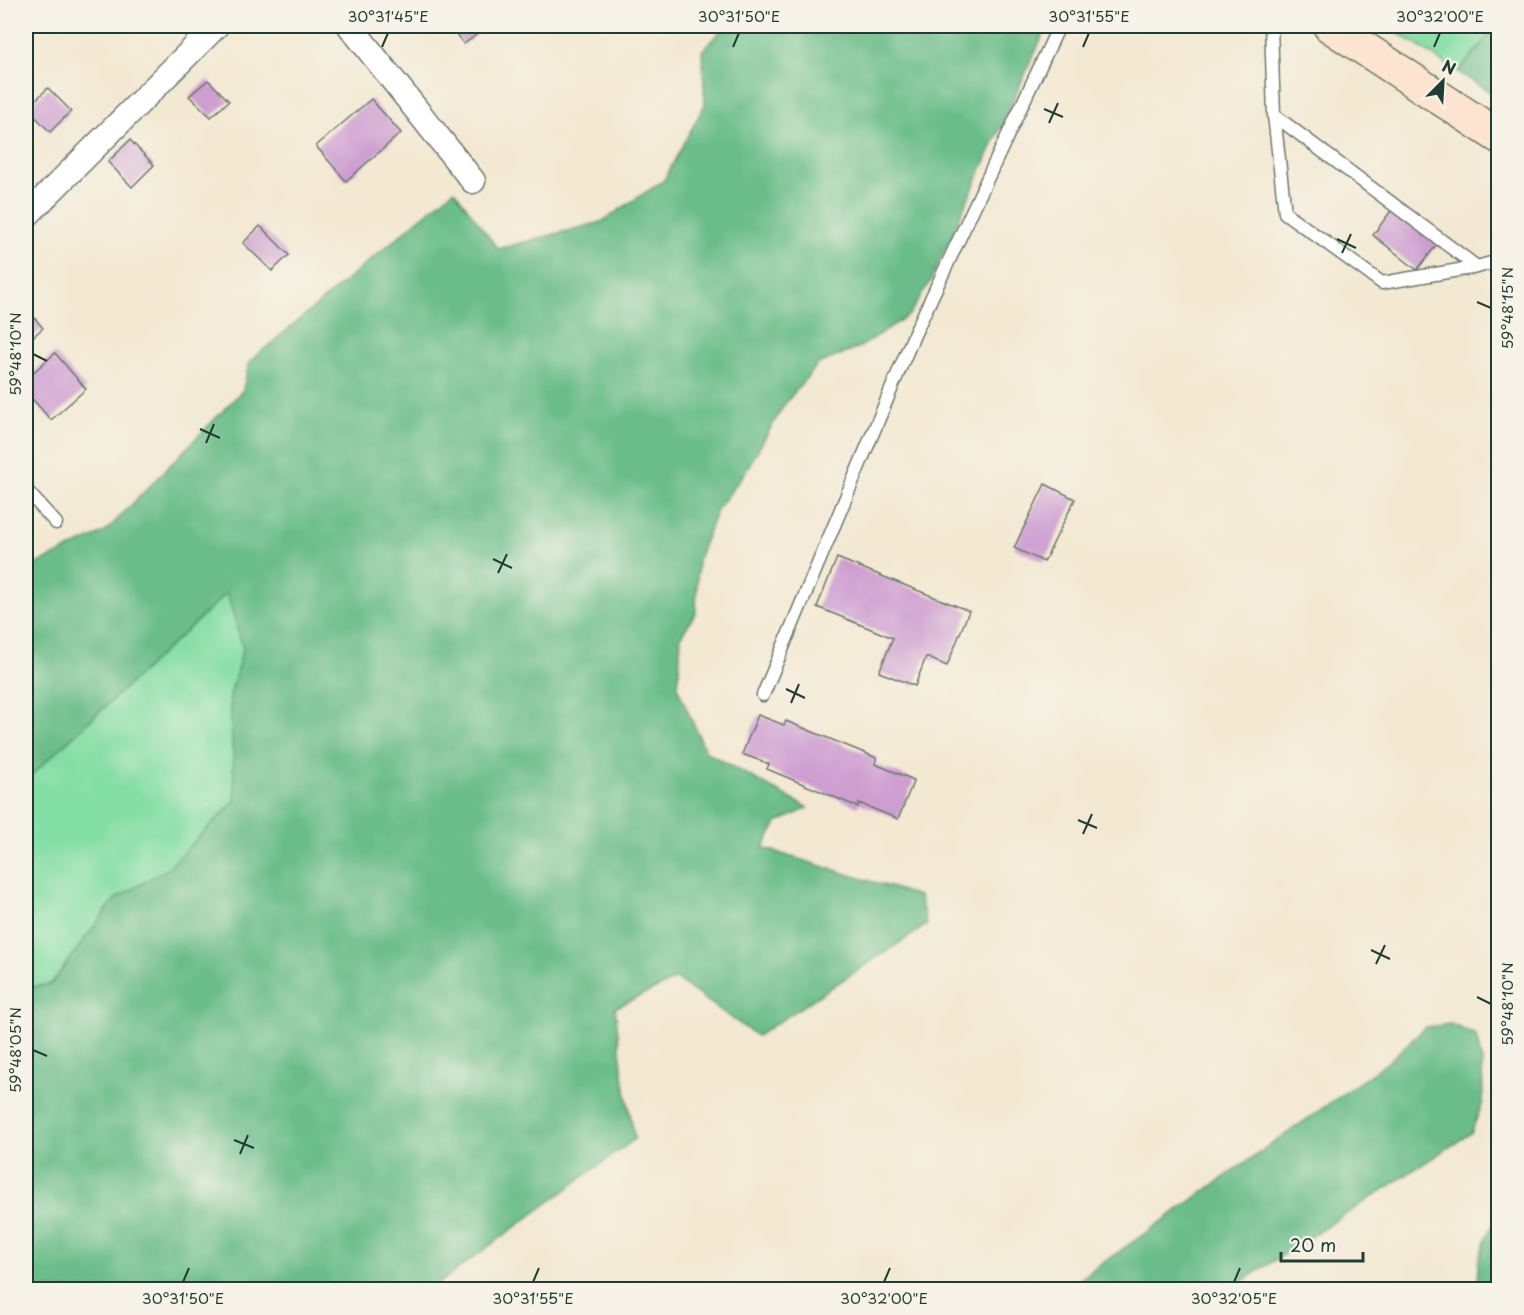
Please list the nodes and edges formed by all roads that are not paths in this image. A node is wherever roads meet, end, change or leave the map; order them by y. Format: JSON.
{"nodes":[{"id":1,"x":216,"y":26,"type":"edge"},
{"id":2,"x":350,"y":26,"type":"edge"},
{"id":3,"x":1059,"y":26,"type":"edge"},
{"id":4,"x":1271,"y":26,"type":"edge"},
{"id":5,"x":1330,"y":26,"type":"edge"},
{"id":6,"x":1274,"y":115,"type":"junction"},
{"id":7,"x":1498,"y":136,"type":"edge"},
{"id":8,"x":473,"y":180,"type":"dead end"},
{"id":9,"x":26,"y":216,"type":"edge"},
{"id":10,"x":1498,"y":261,"type":"edge"},
{"id":11,"x":1478,"y":267,"type":"junction"},
{"id":12,"x":26,"y":490,"type":"edge"},
{"id":13,"x":56,"y":523,"type":"dead end"},
{"id":14,"x":763,"y":695,"type":"dead end"}],
"edges":[{"from":1,"to":9,"type":"street"},
{"from":2,"to":8,"type":"street"},
{"from":3,"to":14,"type":"lane"},
{"from":4,"to":6,"type":"lane"},
{"from":5,"to":7,"type":"street"},
{"from":6,"to":11,"type":"lane"},
{"from":6,"to":11,"type":"lane"},
{"from":10,"to":11,"type":"lane"},
{"from":12,"to":13,"type":"lane"}]}
